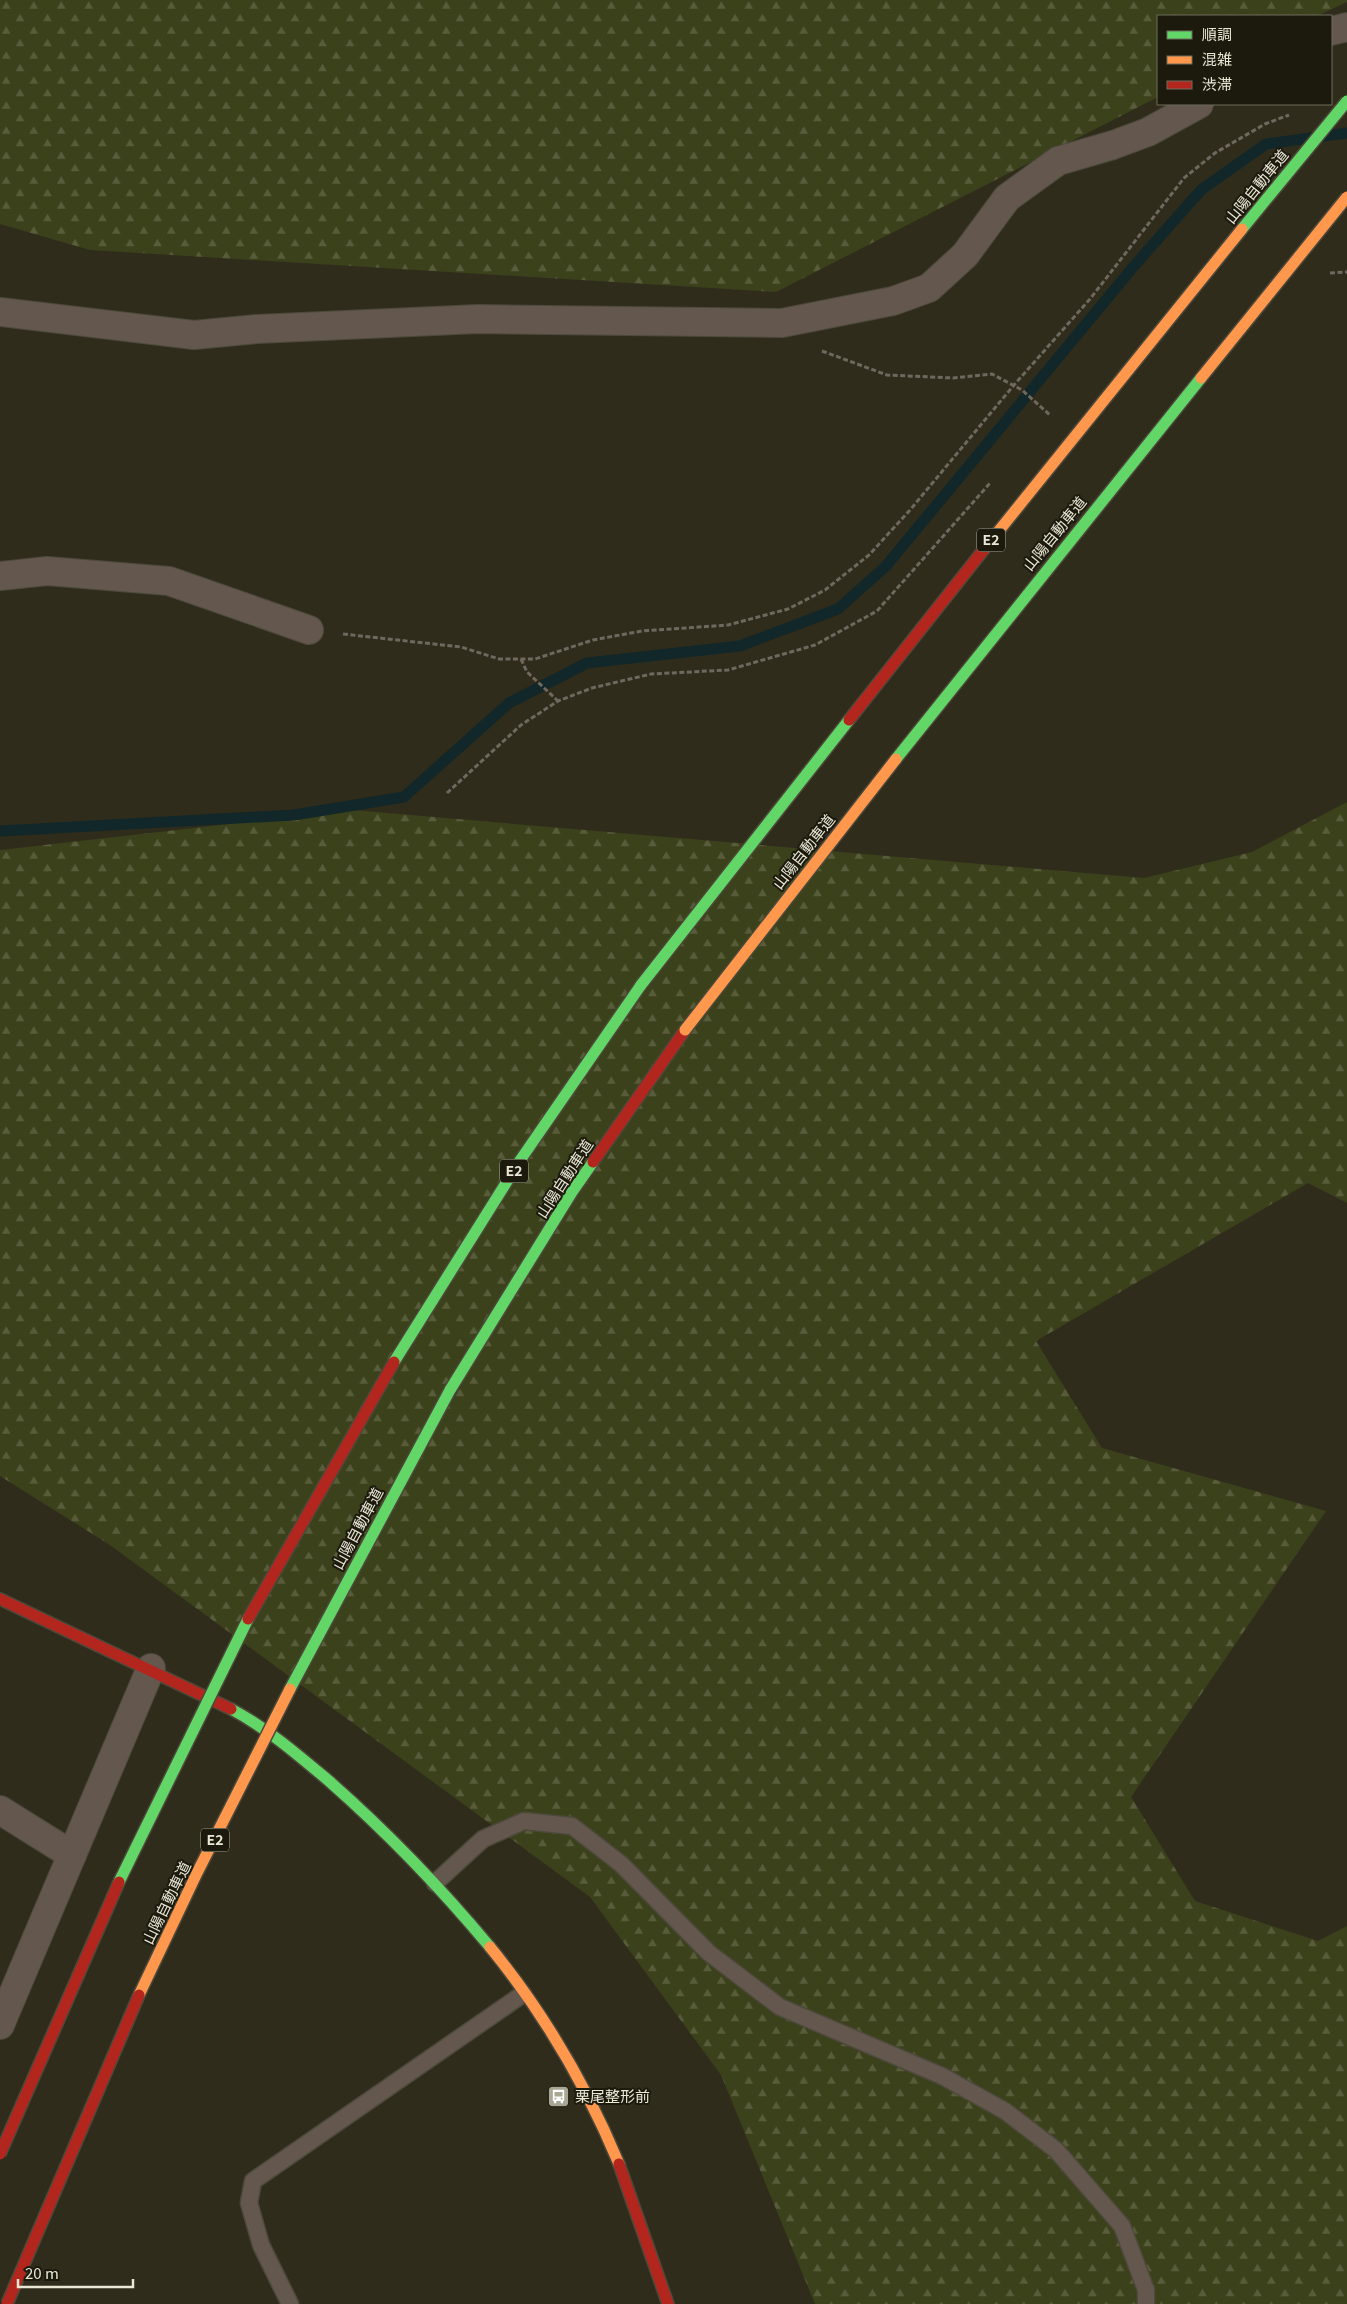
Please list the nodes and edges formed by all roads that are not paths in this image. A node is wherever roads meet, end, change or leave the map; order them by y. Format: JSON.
{"nodes":[{"id":1,"x":1347,"y":27,"type":"edge"},
{"id":2,"x":1332,"y":31,"type":"edge"},
{"id":3,"x":1347,"y":101,"type":"edge"},
{"id":4,"x":1197,"y":105,"type":"edge"},
{"id":5,"x":1347,"y":196,"type":"edge"},
{"id":6,"x":0,"y":312,"type":"edge"},
{"id":7,"x":0,"y":576,"type":"edge"},
{"id":8,"x":308,"y":630,"type":"road end"},
{"id":9,"x":0,"y":1599,"type":"edge"},
{"id":10,"x":151,"y":1668,"type":"junction"},
{"id":11,"x":0,"y":1810,"type":"edge"},
{"id":12,"x":72,"y":1855,"type":"junction"},
{"id":13,"x":435,"y":1883,"type":"junction"},
{"id":14,"x":523,"y":1994,"type":"junction"},
{"id":15,"x":0,"y":2025,"type":"edge"},
{"id":16,"x":0,"y":2154,"type":"edge"},
{"id":17,"x":7,"y":2304,"type":"edge"},
{"id":18,"x":290,"y":2304,"type":"edge"},
{"id":19,"x":668,"y":2304,"type":"edge"},
{"id":20,"x":1146,"y":2304,"type":"edge"}],
"edges":[{"from":1,"to":2,"type":"street"},
{"from":3,"to":16,"type":"main road","name":"山陽自動車道","number":"E2","bridge":true},
{"from":4,"to":6,"type":"street"},
{"from":5,"to":17,"type":"main road","name":"山陽自動車道","number":"E2","bridge":true},
{"from":7,"to":8,"type":"street"},
{"from":9,"to":10,"type":"main road"},
{"from":10,"to":12,"type":"street"},
{"from":10,"to":13,"type":"main road"},
{"from":11,"to":12,"type":"street"},
{"from":12,"to":15,"type":"street"},
{"from":13,"to":14,"type":"main road"},
{"from":13,"to":20,"type":"lane"},
{"from":14,"to":18,"type":"lane"},
{"from":14,"to":19,"type":"main road"}]}
